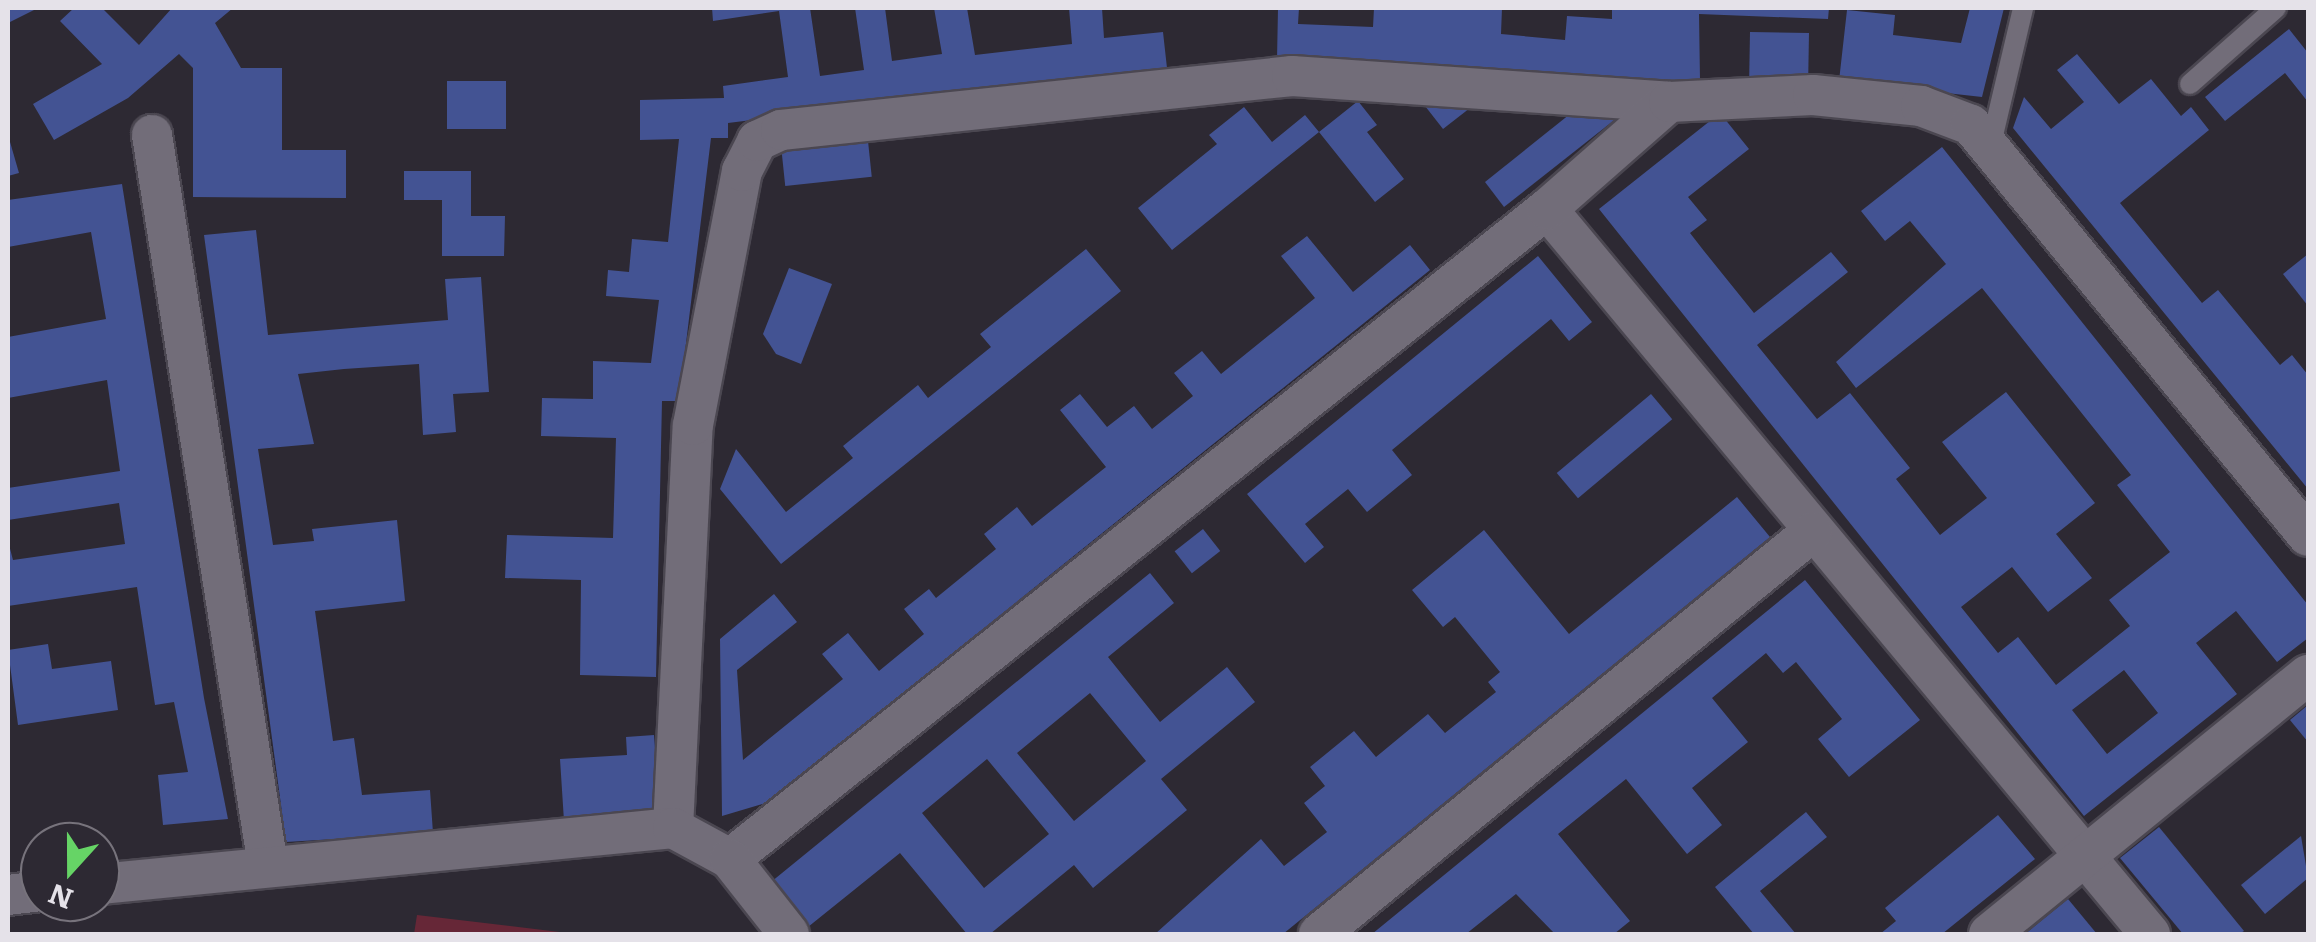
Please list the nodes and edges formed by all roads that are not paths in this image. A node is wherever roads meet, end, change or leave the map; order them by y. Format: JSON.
{"nodes":[{"id":1,"x":2023,"y":8,"type":"edge"},
{"id":2,"x":2276,"y":8,"type":"edge"},
{"id":3,"x":2190,"y":84,"type":"dead end"},
{"id":4,"x":1669,"y":102,"type":"junction"},
{"id":5,"x":152,"y":136,"type":"dead end"},
{"id":6,"x":1990,"y":150,"type":"junction"},
{"id":7,"x":1547,"y":209,"type":"junction"},
{"id":8,"x":1812,"y":532,"type":"junction"},
{"id":9,"x":2308,"y":536,"type":"edge"},
{"id":10,"x":2308,"y":675,"type":"edge"},
{"id":11,"x":673,"y":828,"type":"junction"},
{"id":12,"x":2084,"y":856,"type":"junction"},
{"id":13,"x":730,"y":859,"type":"junction"},
{"id":14,"x":268,"y":866,"type":"junction"},
{"id":15,"x":120,"y":882,"type":"edge"},
{"id":16,"x":789,"y":934,"type":"edge"},
{"id":17,"x":1318,"y":934,"type":"edge"},
{"id":18,"x":1989,"y":934,"type":"edge"},
{"id":19,"x":2150,"y":934,"type":"edge"}],
"edges":[{"from":1,"to":6,"type":"lane"},
{"from":2,"to":3,"type":"lane"},
{"from":4,"to":6,"type":"street"},
{"from":4,"to":7,"type":"street"},
{"from":4,"to":11,"type":"street"},
{"from":5,"to":14,"type":"street"},
{"from":6,"to":9,"type":"street"},
{"from":7,"to":8,"type":"street"},
{"from":7,"to":13,"type":"street"},
{"from":8,"to":12,"type":"street"},
{"from":8,"to":17,"type":"street"},
{"from":10,"to":12,"type":"street"},
{"from":11,"to":13,"type":"street"},
{"from":11,"to":14,"type":"street"},
{"from":12,"to":18,"type":"street"},
{"from":12,"to":19,"type":"street"},
{"from":13,"to":16,"type":"street"},
{"from":14,"to":15,"type":"street"}]}
